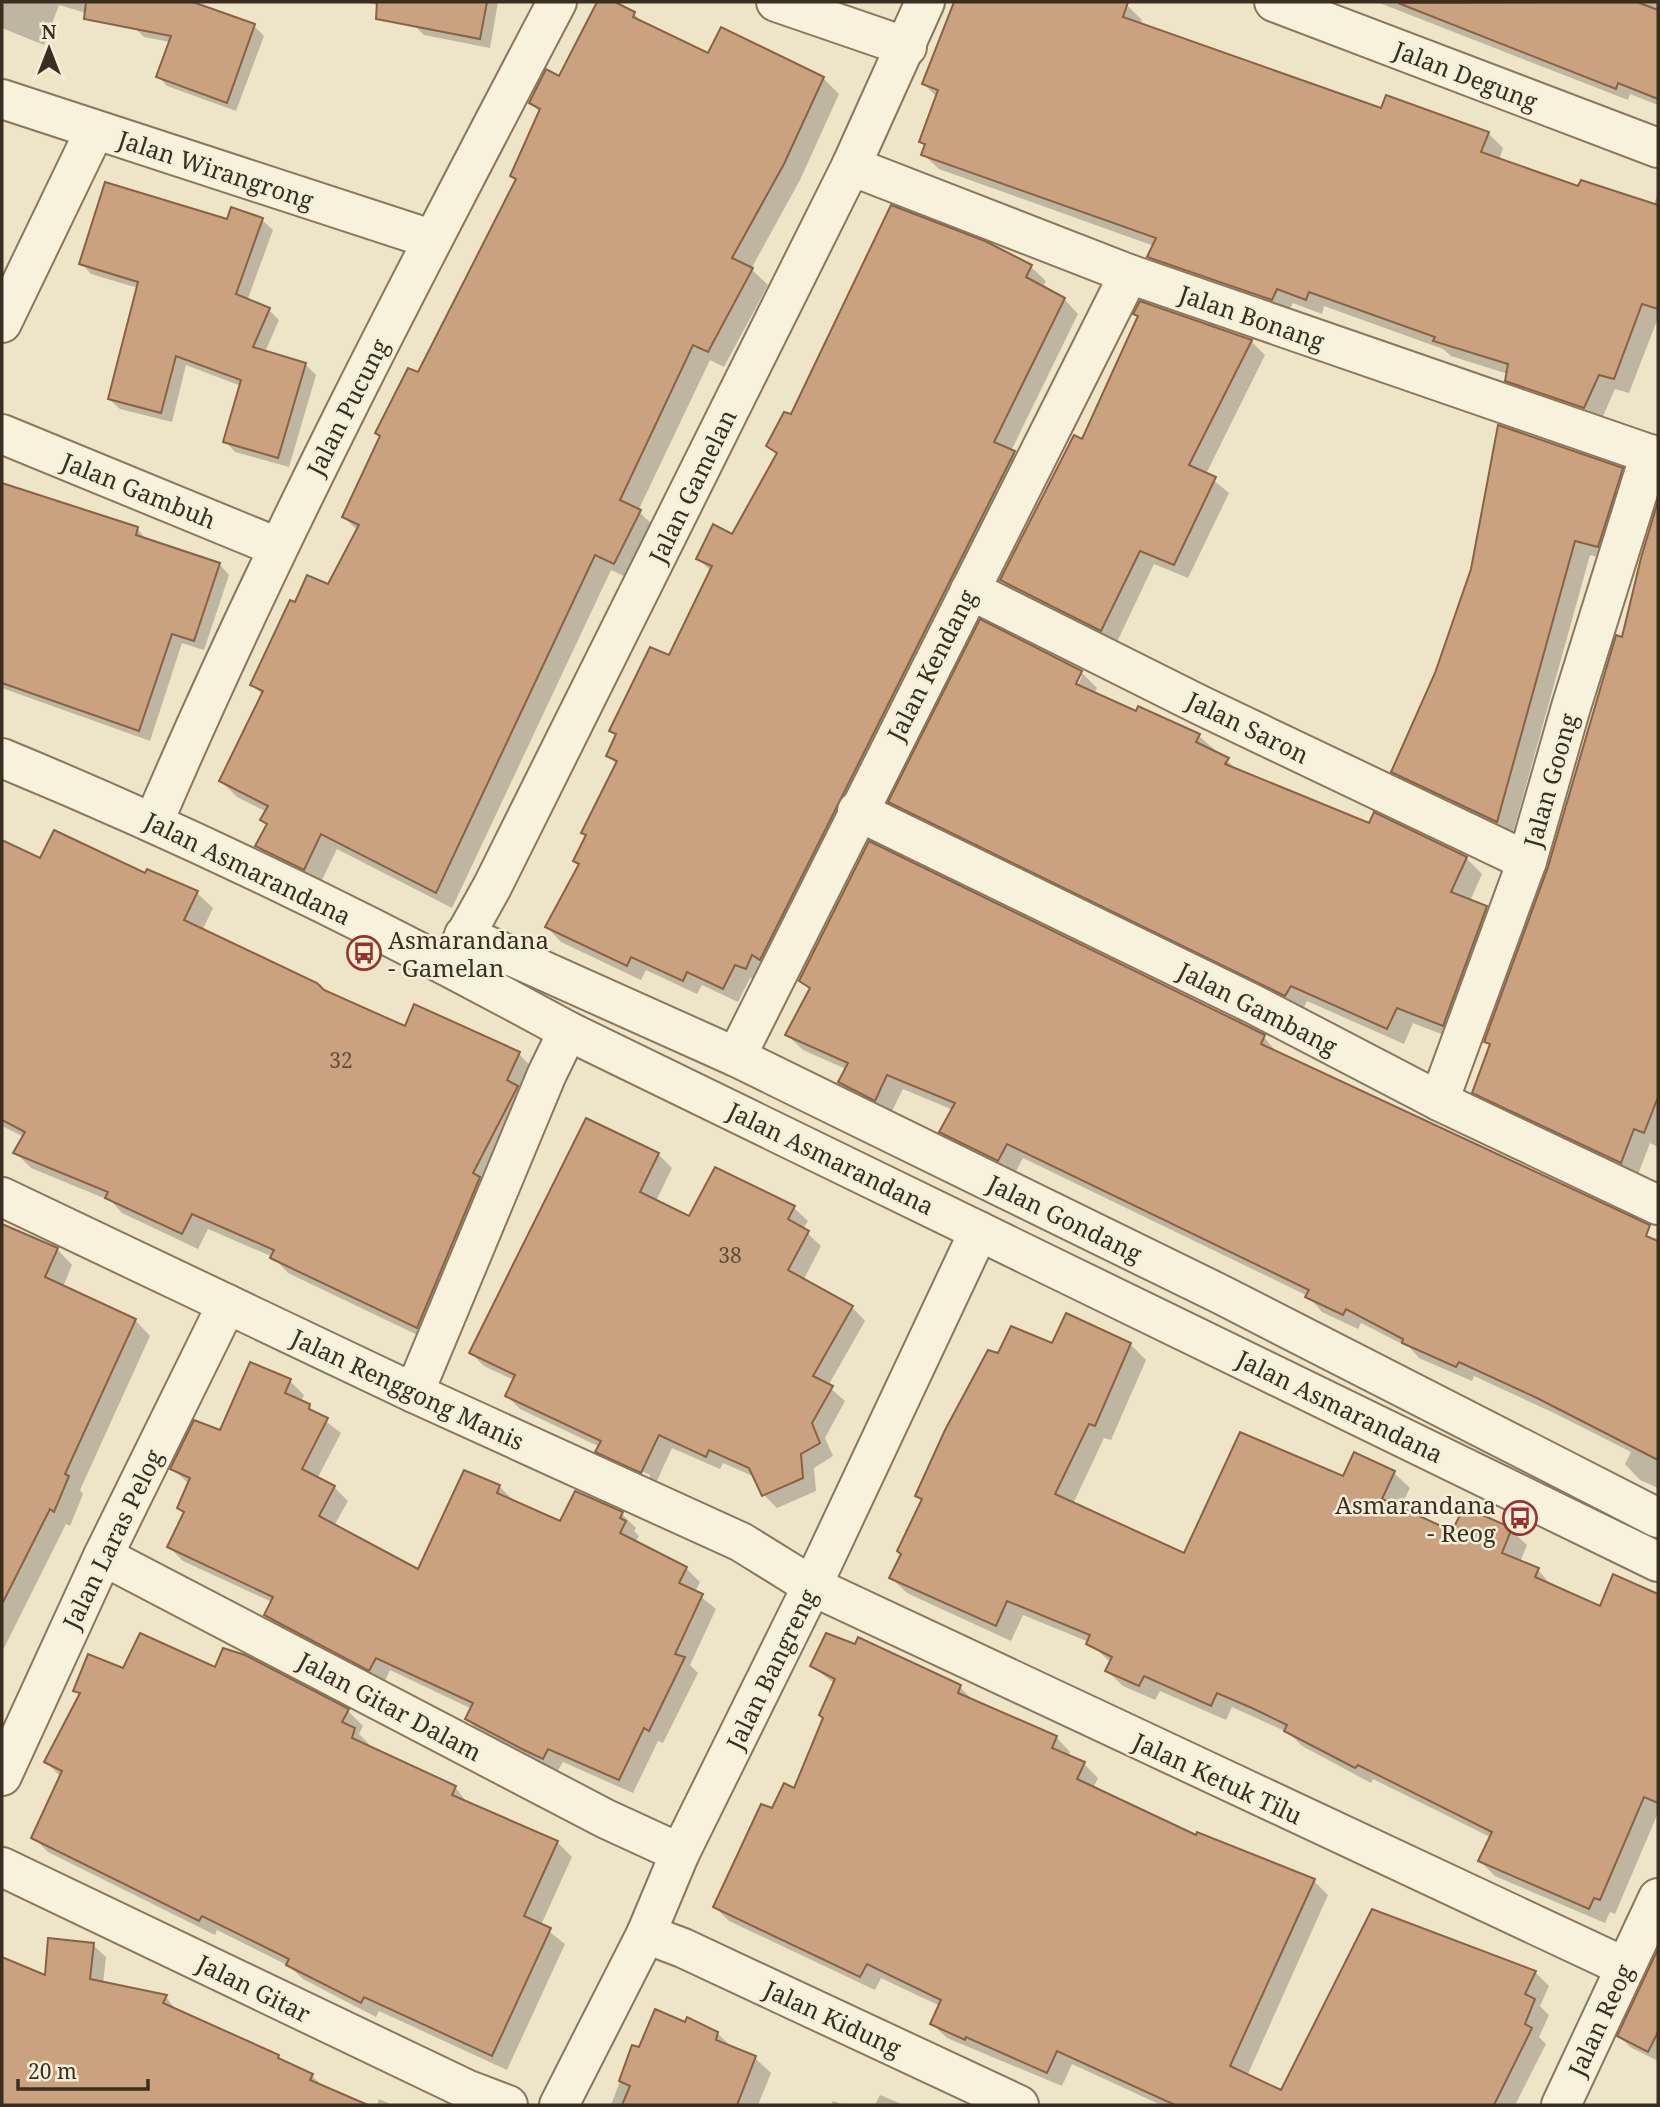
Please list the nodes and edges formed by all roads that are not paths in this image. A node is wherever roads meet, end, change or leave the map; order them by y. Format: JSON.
{"nodes":[{"id":1,"x":557,"y":2,"type":"edge"},
{"id":2,"x":776,"y":2,"type":"edge"},
{"id":3,"x":925,"y":2,"type":"edge"},
{"id":4,"x":1274,"y":2,"type":"edge"},
{"id":5,"x":907,"y":47,"type":"junction"},
{"id":6,"x":2,"y":99,"type":"edge"},
{"id":7,"x":95,"y":130,"type":"junction"},
{"id":8,"x":1658,"y":148,"type":"edge"},
{"id":9,"x":850,"y":166,"type":"junction"},
{"id":10,"x":431,"y":239,"type":"junction"},
{"id":11,"x":1129,"y":274,"type":"junction"},
{"id":12,"x":2,"y":323,"type":"edge"},
{"id":13,"x":2,"y":434,"type":"edge"},
{"id":14,"x":1654,"y":455,"type":"edge"},
{"id":15,"x":277,"y":547,"type":"junction"},
{"id":16,"x":970,"y":590,"type":"junction"},
{"id":17,"x":2,"y":758,"type":"edge"},
{"id":18,"x":857,"y":811,"type":"junction"},
{"id":19,"x":154,"y":821,"type":"junction"},
{"id":20,"x":1527,"y":861,"type":"junction"},
{"id":21,"x":456,"y":950,"type":"junction"},
{"id":22,"x":568,"y":1031,"type":"junction"},
{"id":23,"x":736,"y":1057,"type":"junction"},
{"id":24,"x":1439,"y":1101,"type":"junction"},
{"id":25,"x":2,"y":1197,"type":"edge"},
{"id":26,"x":1657,"y":1199,"type":"edge"},
{"id":27,"x":979,"y":1231,"type":"junction"},
{"id":28,"x":227,"y":1304,"type":"junction"},
{"id":29,"x":414,"y":1393,"type":"junction"},
{"id":30,"x":1658,"y":1518,"type":"edge"},
{"id":31,"x":103,"y":1556,"type":"junction"},
{"id":32,"x":1658,"y":1562,"type":"edge"},
{"id":33,"x":812,"y":1586,"type":"junction"},
{"id":34,"x":2,"y":1776,"type":"edge"},
{"id":35,"x":680,"y":1853,"type":"junction"},
{"id":36,"x":2,"y":1867,"type":"edge"},
{"id":37,"x":1658,"y":1898,"type":"edge"},
{"id":38,"x":646,"y":1934,"type":"junction"},
{"id":39,"x":1625,"y":1967,"type":"junction"},
{"id":40,"x":508,"y":2105,"type":"edge"},
{"id":41,"x":559,"y":2105,"type":"edge"},
{"id":42,"x":1019,"y":2105,"type":"edge"},
{"id":43,"x":1560,"y":2105,"type":"edge"}],
"edges":[{"from":1,"to":10,"type":"street","name":"Jalan Pucung"},
{"from":2,"to":5,"type":"street"},
{"from":3,"to":5,"type":"street","name":"Jalan Gamelan"},
{"from":4,"to":8,"type":"street","name":"Jalan Degung"},
{"from":5,"to":9,"type":"street","name":"Jalan Gamelan"},
{"from":6,"to":7,"type":"street","name":"Jalan Wirangrong"},
{"from":7,"to":10,"type":"street","name":"Jalan Wirangrong"},
{"from":7,"to":12,"type":"street"},
{"from":9,"to":11,"type":"street","name":"Jalan Bonang"},
{"from":9,"to":21,"type":"street","name":"Jalan Gamelan"},
{"from":10,"to":15,"type":"street","name":"Jalan Pucung"},
{"from":11,"to":14,"type":"street","name":"Jalan Bonang"},
{"from":11,"to":16,"type":"street","name":"Jalan Kendang"},
{"from":13,"to":15,"type":"street","name":"Jalan Gambuh"},
{"from":14,"to":20,"type":"street","name":"Jalan Goong"},
{"from":15,"to":19,"type":"street","name":"Jalan Pucung"},
{"from":16,"to":18,"type":"street","name":"Jalan Kendang"},
{"from":16,"to":20,"type":"street","name":"Jalan Saron"},
{"from":17,"to":19,"type":"street","name":"Jalan Asmarandana"},
{"from":18,"to":23,"type":"street","name":"Jalan Kendang"},
{"from":18,"to":24,"type":"street","name":"Jalan Gambang"},
{"from":19,"to":21,"type":"street","name":"Jalan Asmarandana"},
{"from":20,"to":24,"type":"street","name":"Jalan Goong"},
{"from":21,"to":22,"type":"street","name":"Jalan Asmarandana"},
{"from":21,"to":23,"type":"street","name":"Jalan Gondang"},
{"from":22,"to":27,"type":"street","name":"Jalan Asmarandana"},
{"from":22,"to":29,"type":"street"},
{"from":23,"to":30,"type":"street","name":"Jalan Gondang"},
{"from":24,"to":26,"type":"street","name":"Jalan Gambang"},
{"from":25,"to":28,"type":"street","name":"Jalan Renggong Manis"},
{"from":27,"to":32,"type":"street","name":"Jalan Asmarandana"},
{"from":27,"to":33,"type":"street","name":"Jalan Bangreng"},
{"from":28,"to":29,"type":"street","name":"Jalan Renggong Manis"},
{"from":28,"to":31,"type":"street","name":"Jalan Laras Pelog"},
{"from":29,"to":33,"type":"street","name":"Jalan Renggong Manis"},
{"from":31,"to":34,"type":"street","name":"Jalan Laras Pelog"},
{"from":31,"to":35,"type":"street","name":"Jalan Gitar Dalam"},
{"from":33,"to":35,"type":"street","name":"Jalan Bangreng"},
{"from":33,"to":39,"type":"street","name":"Jalan Ketuk Tilu"},
{"from":35,"to":38,"type":"street","name":"Jalan Bangreng"},
{"from":36,"to":40,"type":"street","name":"Jalan Gitar"},
{"from":37,"to":39,"type":"street","name":"Jalan Reog"},
{"from":38,"to":41,"type":"street","name":"Jalan Bangreng"},
{"from":38,"to":42,"type":"street","name":"Jalan Kidung"},
{"from":39,"to":43,"type":"street","name":"Jalan Reog"}]}
